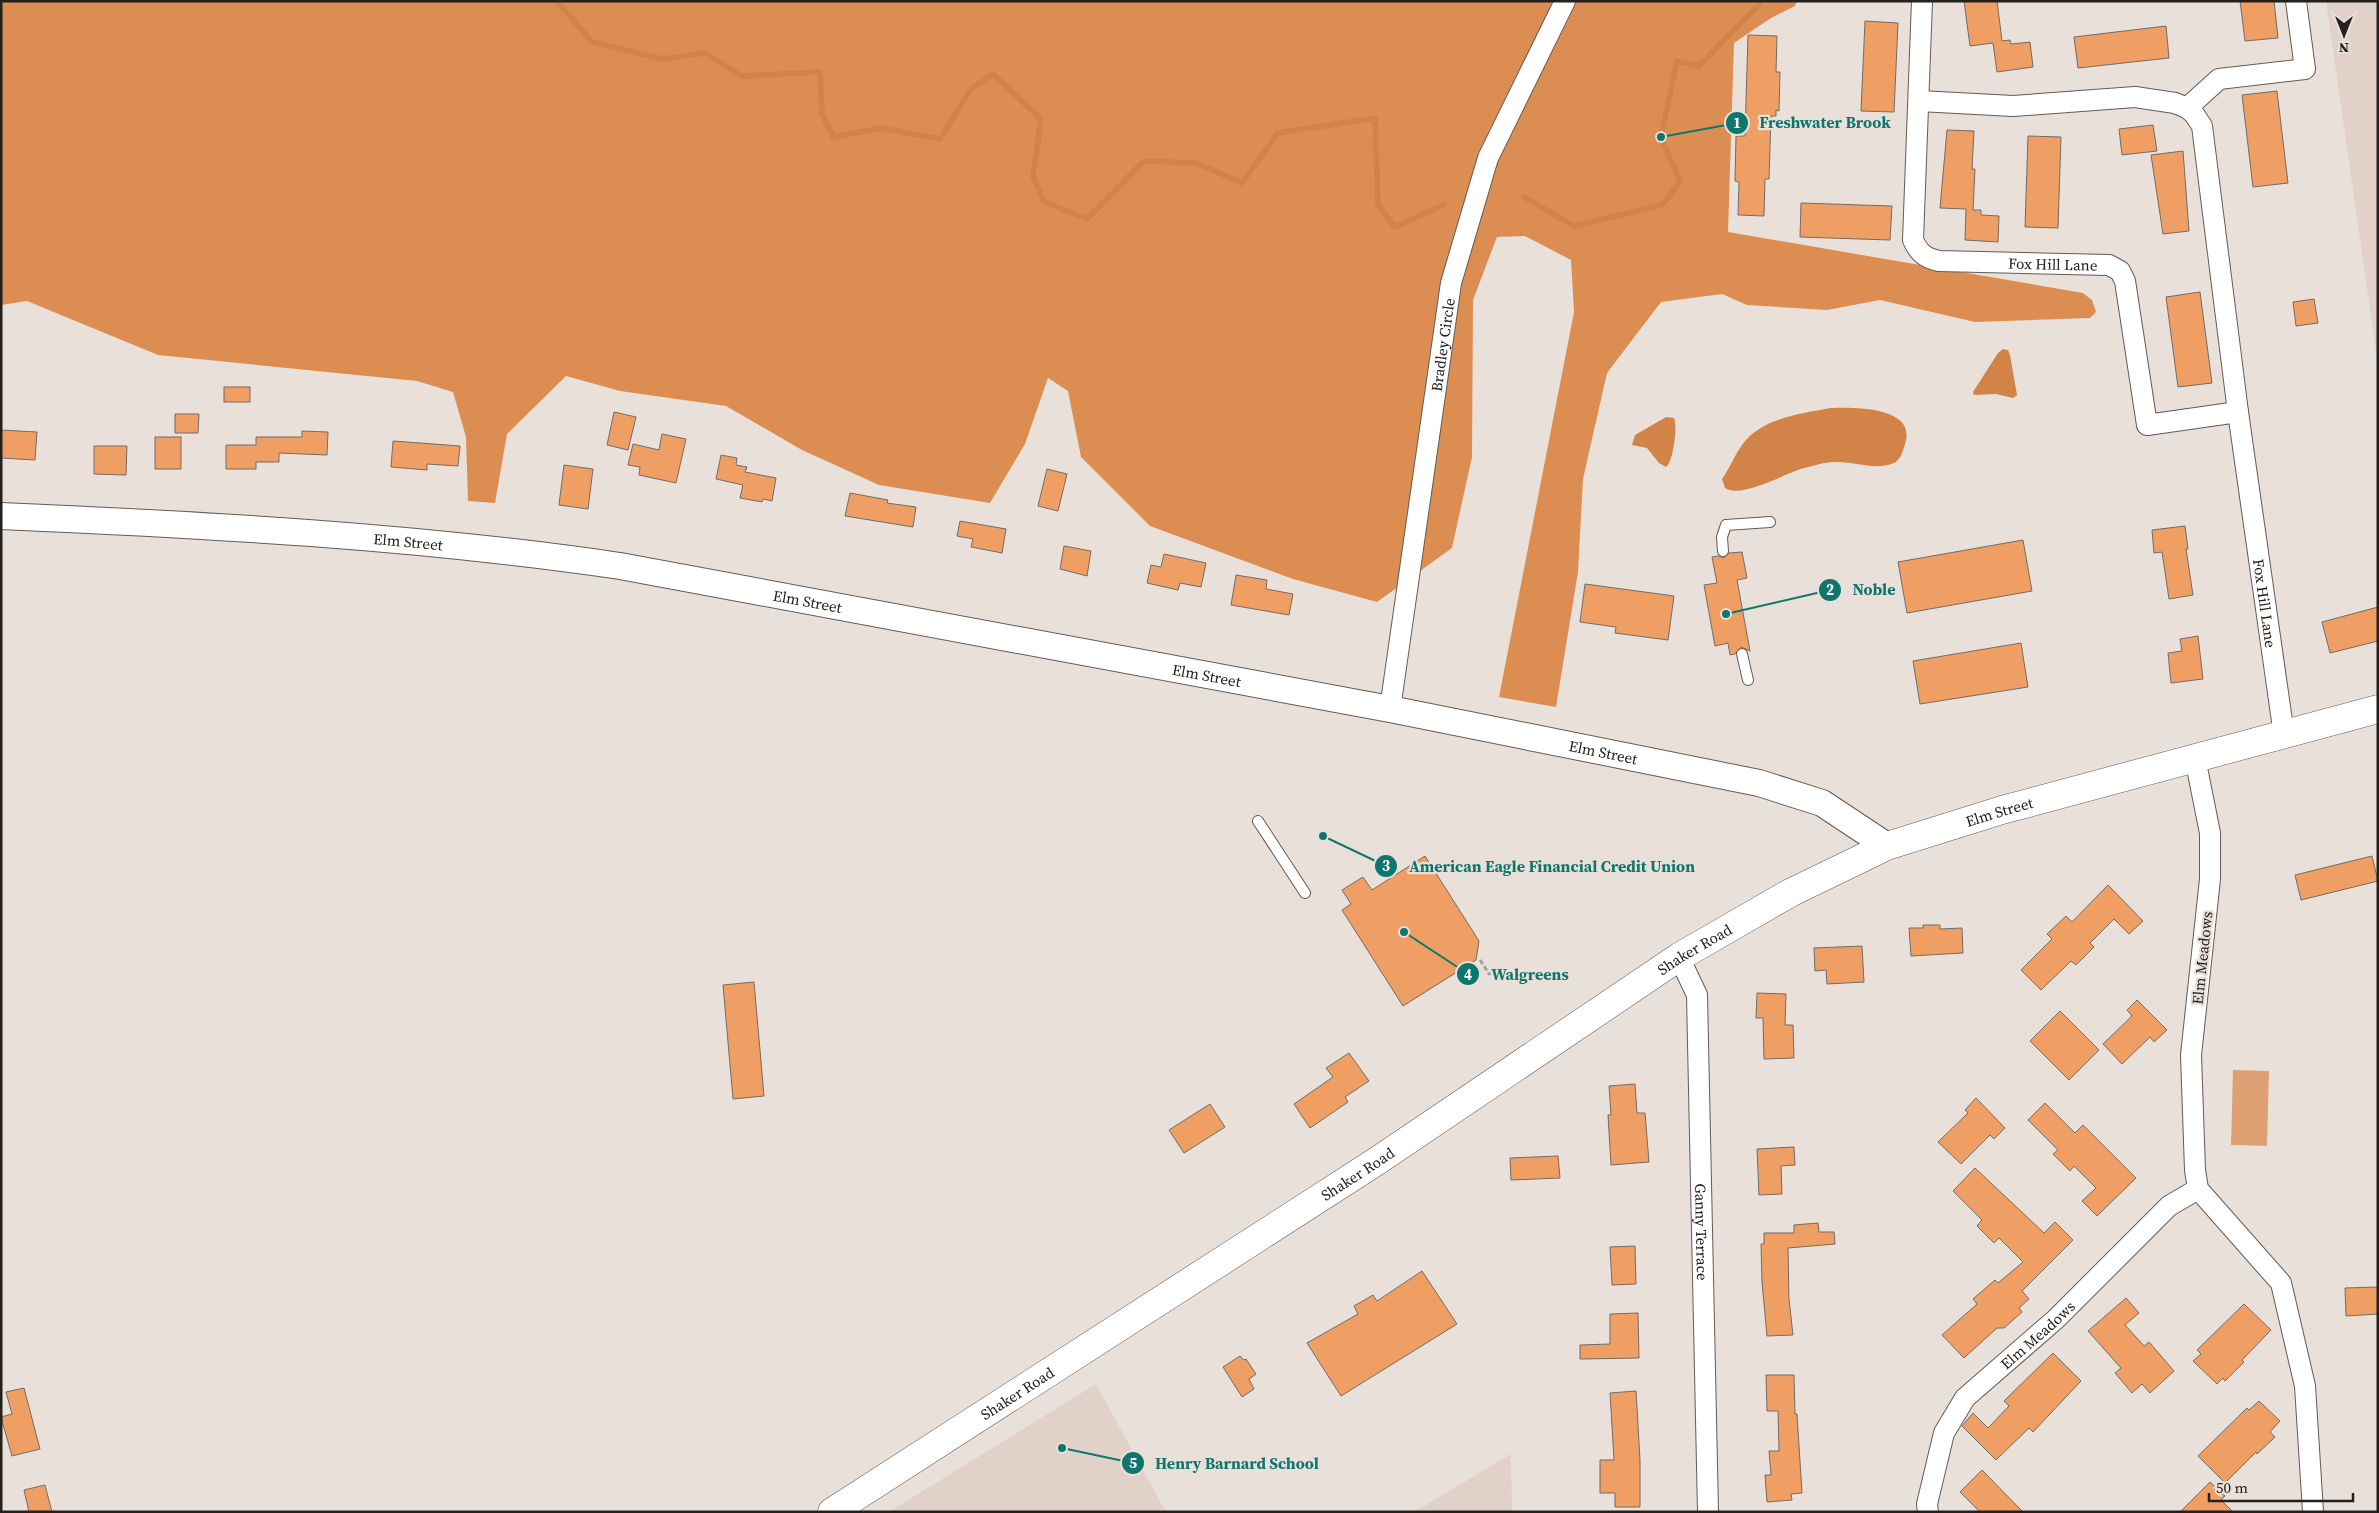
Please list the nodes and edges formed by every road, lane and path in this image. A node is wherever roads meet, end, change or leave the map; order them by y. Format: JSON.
{"nodes":[{"id":1,"x":1565,"y":1,"type":"edge"},
{"id":2,"x":1922,"y":1,"type":"edge"},
{"id":3,"x":2296,"y":1,"type":"edge"},
{"id":4,"x":1919,"y":101,"type":"junction"},
{"id":5,"x":2186,"y":108,"type":"junction"},
{"id":6,"x":2238,"y":412,"type":"junction"},
{"id":7,"x":1,"y":516,"type":"edge"},
{"id":8,"x":1770,"y":522,"type":"dead end"},
{"id":9,"x":1723,"y":551,"type":"dead end"},
{"id":10,"x":1742,"y":654,"type":"dead end"},
{"id":11,"x":1748,"y":680,"type":"dead end"},
{"id":12,"x":1390,"y":709,"type":"junction"},
{"id":13,"x":2378,"y":709,"type":"edge"},
{"id":14,"x":2284,"y":735,"type":"junction"},
{"id":15,"x":2195,"y":758,"type":"junction"},
{"id":16,"x":1258,"y":821,"type":"dead end"},
{"id":17,"x":1887,"y":846,"type":"junction"},
{"id":18,"x":1305,"y":893,"type":"dead end"},
{"id":19,"x":1679,"y":957,"type":"junction"},
{"id":20,"x":1480,"y":960,"type":"dead end"},
{"id":21,"x":1490,"y":975,"type":"dead end"},
{"id":22,"x":2198,"y":1190,"type":"junction"},
{"id":23,"x":832,"y":1512,"type":"edge"},
{"id":24,"x":1708,"y":1512,"type":"edge"},
{"id":25,"x":1928,"y":1512,"type":"edge"},
{"id":26,"x":2313,"y":1512,"type":"edge"}],
"edges":[{"from":1,"to":12,"type":"street","name":"Bradley Circle"},
{"from":2,"to":4,"type":"street","name":"Fox Hill Lane"},
{"from":3,"to":5,"type":"street"},
{"from":4,"to":5,"type":"street"},
{"from":4,"to":6,"type":"street","name":"Fox Hill Lane"},
{"from":5,"to":6,"type":"street","name":"Fox Hill Lane"},
{"from":6,"to":14,"type":"street","name":"Fox Hill Lane"},
{"from":7,"to":12,"type":"street","name":"Elm Street"},
{"from":8,"to":9,"type":"lane"},
{"from":10,"to":11,"type":"lane"},
{"from":12,"to":17,"type":"street","name":"Elm Street"},
{"from":13,"to":14,"type":"main road","name":"Elm Street"},
{"from":14,"to":15,"type":"main road","name":"Elm Street"},
{"from":15,"to":17,"type":"main road","name":"Elm Street"},
{"from":15,"to":22,"type":"street","name":"Elm Meadows"},
{"from":16,"to":18,"type":"lane"},
{"from":17,"to":19,"type":"main road","name":"Shaker Road"},
{"from":19,"to":23,"type":"main road","name":"Shaker Road"},
{"from":19,"to":24,"type":"street","name":"Ganny Terrace"},
{"from":20,"to":21,"type":"path"},
{"from":22,"to":25,"type":"street","name":"Elm Meadows"},
{"from":22,"to":26,"type":"street"}]}
